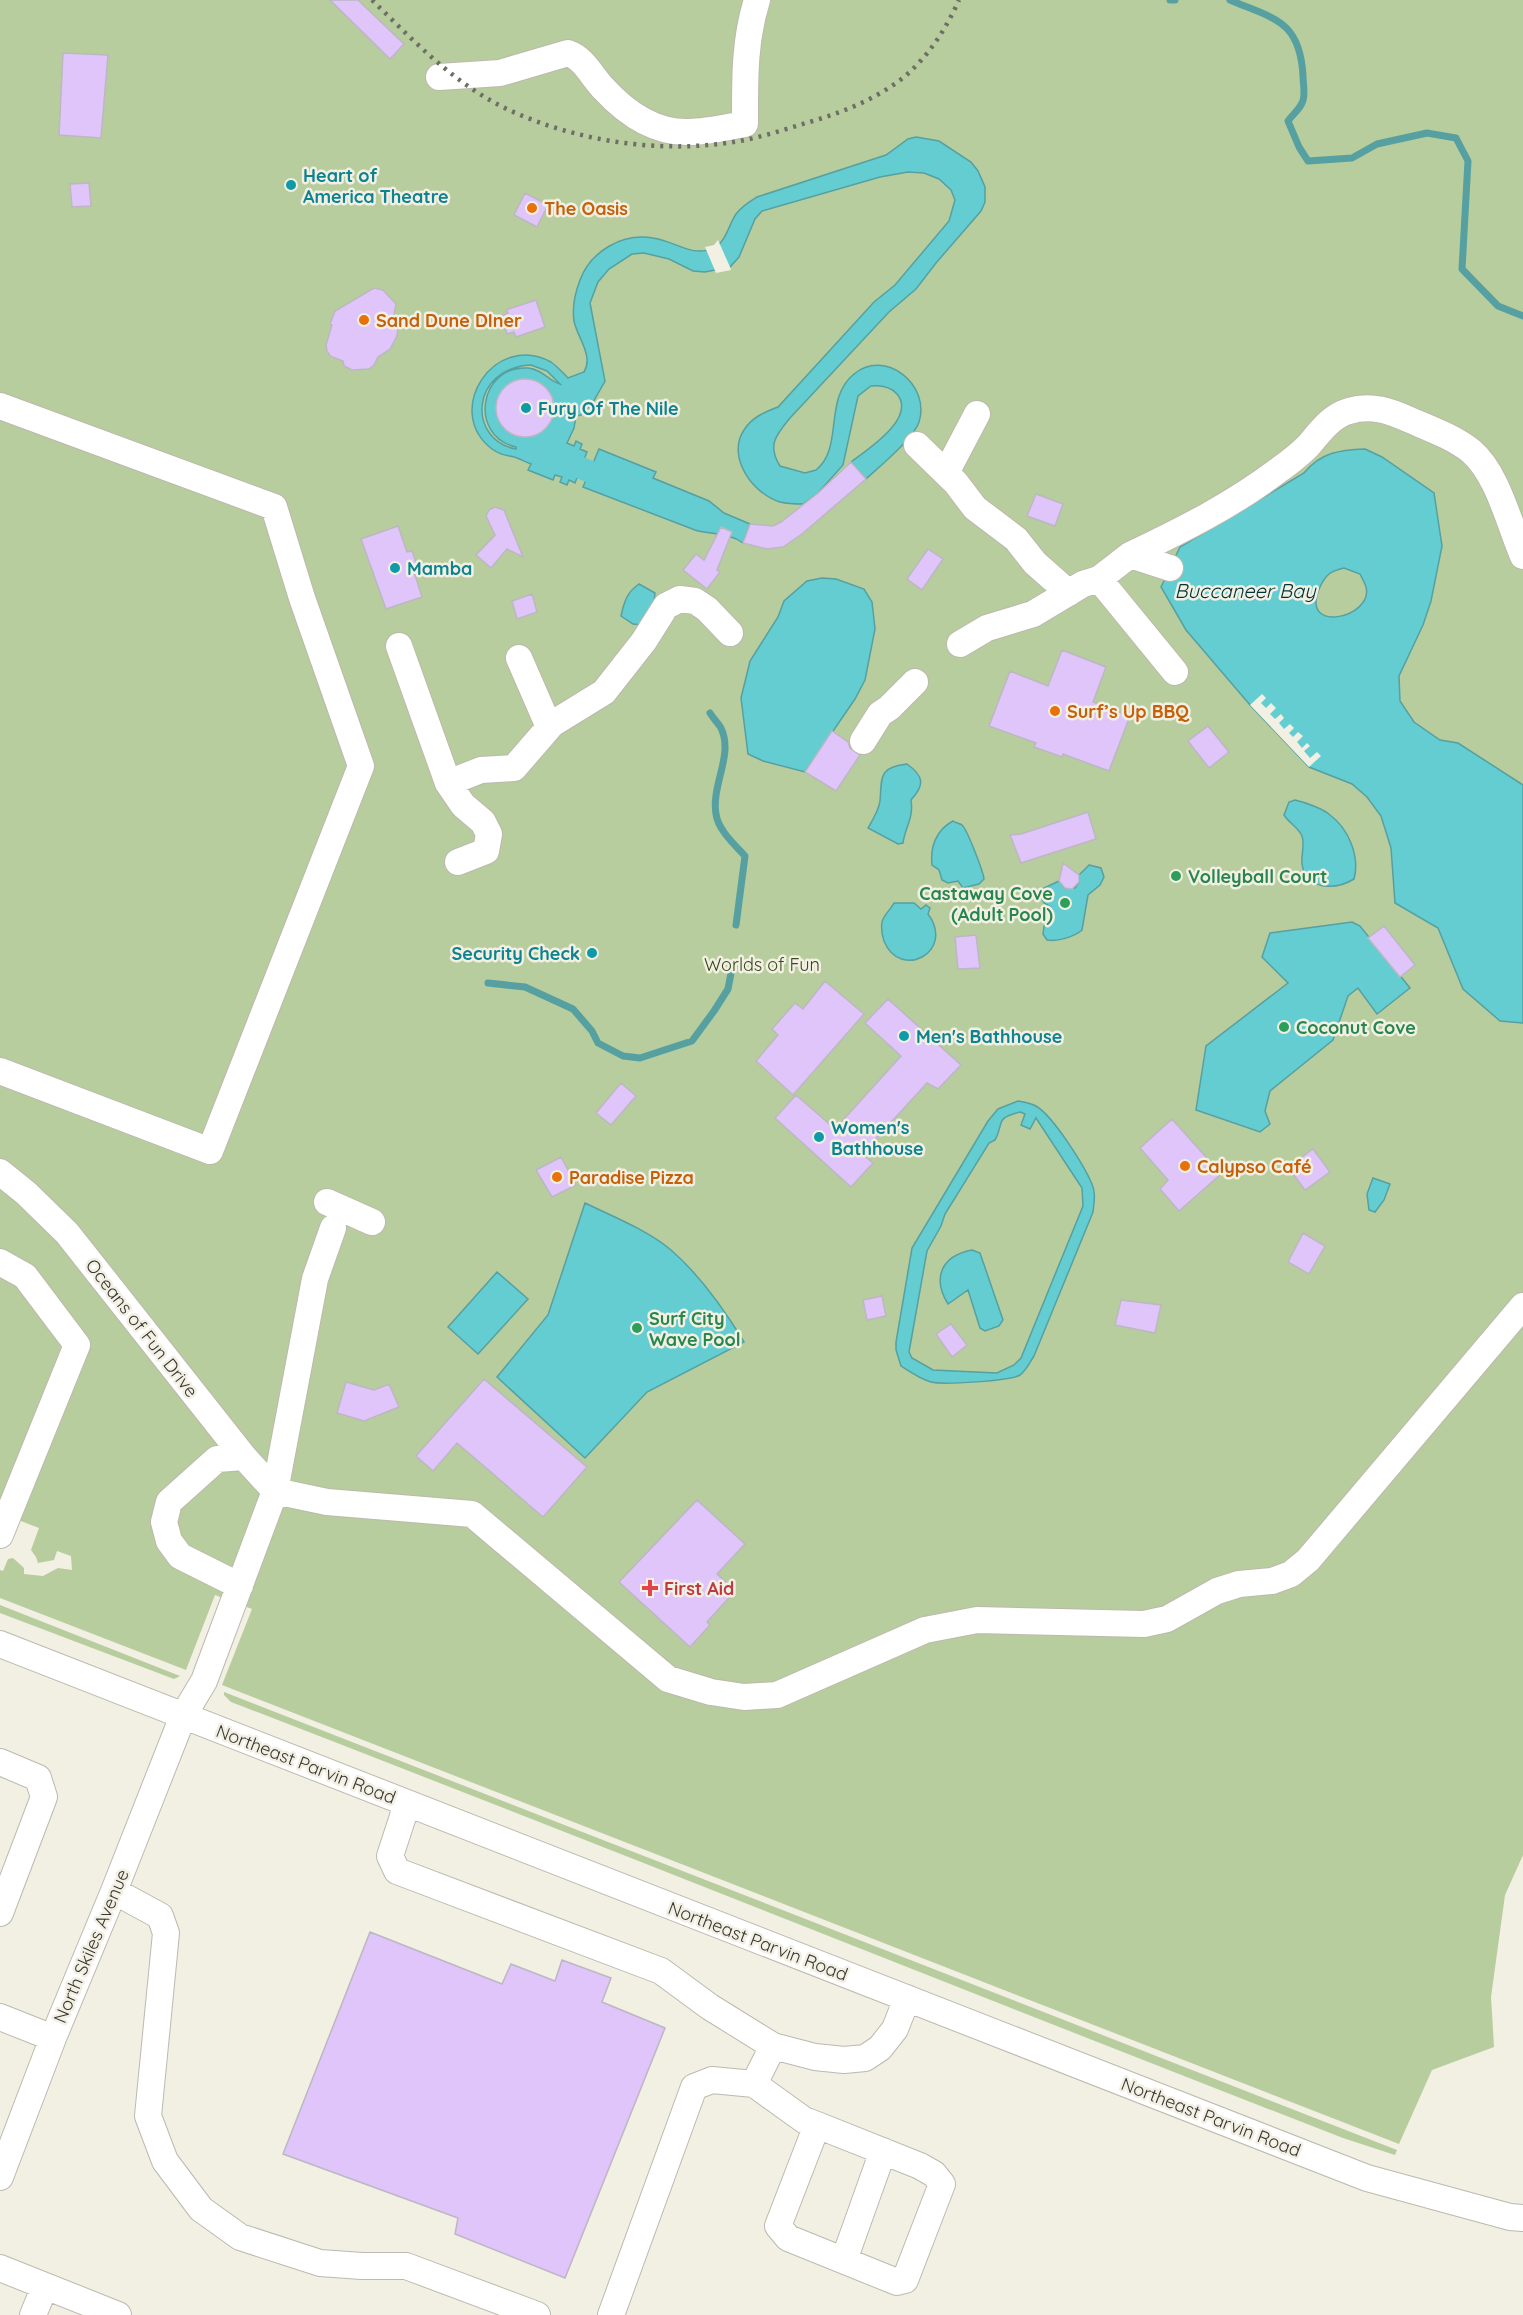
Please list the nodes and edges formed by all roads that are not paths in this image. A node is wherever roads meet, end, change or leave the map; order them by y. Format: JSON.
{"nodes":[{"id":1,"x":757,"y":0,"type":"edge"},
{"id":2,"x":440,"y":77,"type":"dead end"},
{"id":3,"x":0,"y":406,"type":"edge"},
{"id":4,"x":977,"y":414,"type":"dead end"},
{"id":5,"x":917,"y":445,"type":"dead end"},
{"id":6,"x":946,"y":473,"type":"junction"},
{"id":7,"x":1130,"y":555,"type":"junction"},
{"id":8,"x":1523,"y":556,"type":"edge"},
{"id":9,"x":1170,"y":568,"type":"dead end"},
{"id":10,"x":1099,"y":579,"type":"junction"},
{"id":11,"x":1069,"y":592,"type":"junction"},
{"id":12,"x":730,"y":633,"type":"dead end"},
{"id":13,"x":960,"y":644,"type":"dead end"},
{"id":14,"x":399,"y":646,"type":"dead end"},
{"id":15,"x":519,"y":658,"type":"dead end"},
{"id":16,"x":1175,"y":672,"type":"dead end"},
{"id":17,"x":915,"y":682,"type":"dead end"},
{"id":18,"x":549,"y":728,"type":"junction"},
{"id":19,"x":863,"y":741,"type":"dead end"},
{"id":20,"x":448,"y":783,"type":"junction"},
{"id":21,"x":458,"y":862,"type":"dead end"},
{"id":22,"x":0,"y":1071,"type":"edge"},
{"id":23,"x":0,"y":1172,"type":"edge"},
{"id":24,"x":327,"y":1202,"type":"dead end"},
{"id":25,"x":372,"y":1222,"type":"dead end"},
{"id":26,"x":333,"y":1228,"type":"dead end"},
{"id":27,"x":0,"y":1262,"type":"edge"},
{"id":28,"x":1523,"y":1306,"type":"edge"},
{"id":29,"x":244,"y":1457,"type":"junction"},
{"id":30,"x":275,"y":1491,"type":"junction"},
{"id":31,"x":0,"y":1535,"type":"edge"},
{"id":32,"x":240,"y":1586,"type":"junction"},
{"id":33,"x":0,"y":1644,"type":"edge"},
{"id":34,"x":183,"y":1716,"type":"junction"},
{"id":35,"x":0,"y":1762,"type":"edge"},
{"id":36,"x":407,"y":1804,"type":"junction"},
{"id":37,"x":114,"y":1891,"type":"junction"},
{"id":38,"x":0,"y":1913,"type":"edge"},
{"id":39,"x":907,"y":1998,"type":"junction"},
{"id":40,"x":0,"y":2017,"type":"edge"},
{"id":41,"x":53,"y":2038,"type":"junction"},
{"id":42,"x":773,"y":2046,"type":"junction"},
{"id":43,"x":754,"y":2084,"type":"junction"},
{"id":44,"x":817,"y":2125,"type":"junction"},
{"id":45,"x":884,"y":2151,"type":"junction"},
{"id":46,"x":0,"y":2177,"type":"edge"},
{"id":47,"x":1523,"y":2218,"type":"edge"},
{"id":48,"x":844,"y":2260,"type":"junction"},
{"id":49,"x":0,"y":2268,"type":"edge"},
{"id":50,"x":45,"y":2286,"type":"junction"},
{"id":51,"x":33,"y":2315,"type":"edge"},
{"id":52,"x":118,"y":2315,"type":"edge"},
{"id":53,"x":537,"y":2315,"type":"edge"},
{"id":54,"x":611,"y":2315,"type":"edge"}],
"edges":[{"from":1,"to":2,"type":"street"},
{"from":3,"to":22,"type":"street"},
{"from":4,"to":6,"type":"street"},
{"from":5,"to":6,"type":"street"},
{"from":6,"to":11,"type":"street"},
{"from":7,"to":8,"type":"street"},
{"from":7,"to":9,"type":"street"},
{"from":7,"to":10,"type":"street"},
{"from":10,"to":11,"type":"street"},
{"from":10,"to":16,"type":"street"},
{"from":11,"to":13,"type":"street"},
{"from":12,"to":18,"type":"street"},
{"from":14,"to":20,"type":"street"},
{"from":15,"to":18,"type":"street"},
{"from":17,"to":19,"type":"street"},
{"from":18,"to":20,"type":"street"},
{"from":20,"to":21,"type":"street"},
{"from":23,"to":29,"type":"street","name":"Oceans of Fun Drive"},
{"from":24,"to":25,"type":"street"},
{"from":26,"to":30,"type":"street"},
{"from":27,"to":31,"type":"street"},
{"from":28,"to":30,"type":"street"},
{"from":29,"to":30,"type":"street","name":"Oceans of Fun Drive"},
{"from":29,"to":32,"type":"street"},
{"from":30,"to":32,"type":"street"},
{"from":32,"to":34,"type":"street"},
{"from":33,"to":34,"type":"street","name":"Northeast Parvin Road"},
{"from":34,"to":36,"type":"street","name":"Northeast Parvin Road"},
{"from":34,"to":37,"type":"street","name":"North Skiles Avenue"},
{"from":35,"to":38,"type":"street"},
{"from":36,"to":39,"type":"street","name":"Northeast Parvin Road"},
{"from":36,"to":42,"type":"street"},
{"from":37,"to":41,"type":"street","name":"North Skiles Avenue"},
{"from":37,"to":53,"type":"street"},
{"from":39,"to":42,"type":"street"},
{"from":39,"to":47,"type":"street","name":"Northeast Parvin Road"},
{"from":40,"to":41,"type":"street"},
{"from":41,"to":46,"type":"street","name":"North Skiles Avenue"},
{"from":42,"to":43,"type":"street"},
{"from":43,"to":44,"type":"street"},
{"from":43,"to":54,"type":"street"},
{"from":44,"to":45,"type":"street"},
{"from":44,"to":48,"type":"street"},
{"from":45,"to":48,"type":"street"},
{"from":45,"to":48,"type":"street"},
{"from":49,"to":50,"type":"street"},
{"from":50,"to":51,"type":"street"},
{"from":50,"to":52,"type":"street"}]}
